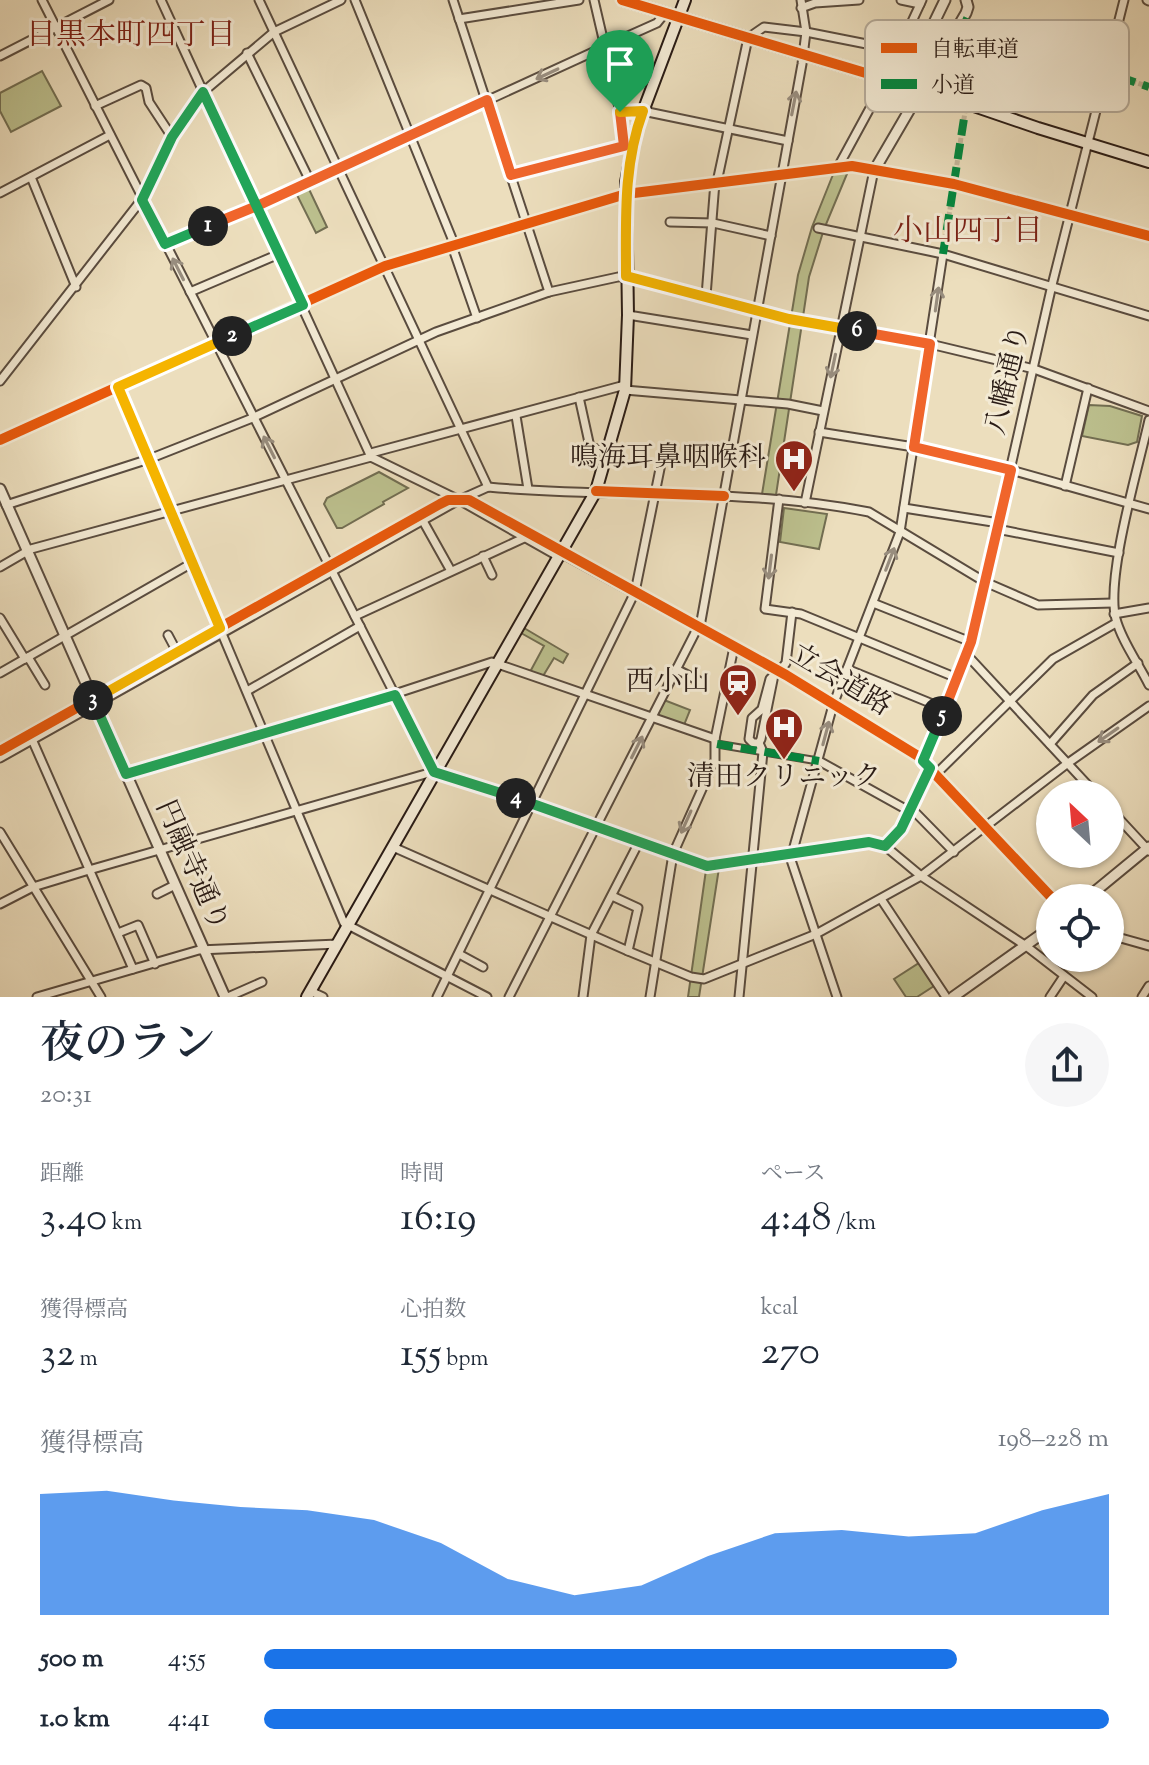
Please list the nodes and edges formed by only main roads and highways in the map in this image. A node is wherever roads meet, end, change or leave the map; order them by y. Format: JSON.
{"nodes":[{"id":1,"x":622,"y":0,"type":"edge"},
{"id":2,"x":685,"y":0,"type":"edge"},
{"id":3,"x":679,"y":17,"type":"junction"},
{"id":4,"x":865,"y":73,"type":"edge"},
{"id":5,"x":986,"y":112,"type":"edge"},
{"id":6,"x":1149,"y":164,"type":"edge"},
{"id":7,"x":309,"y":994,"type":"edge"}],
"edges":[{"from":1,"to":3,"type":"main road"},
{"from":2,"to":3,"type":"main road"},
{"from":3,"to":4,"type":"main road"},
{"from":3,"to":7,"type":"main road"},
{"from":5,"to":6,"type":"main road"}]}
